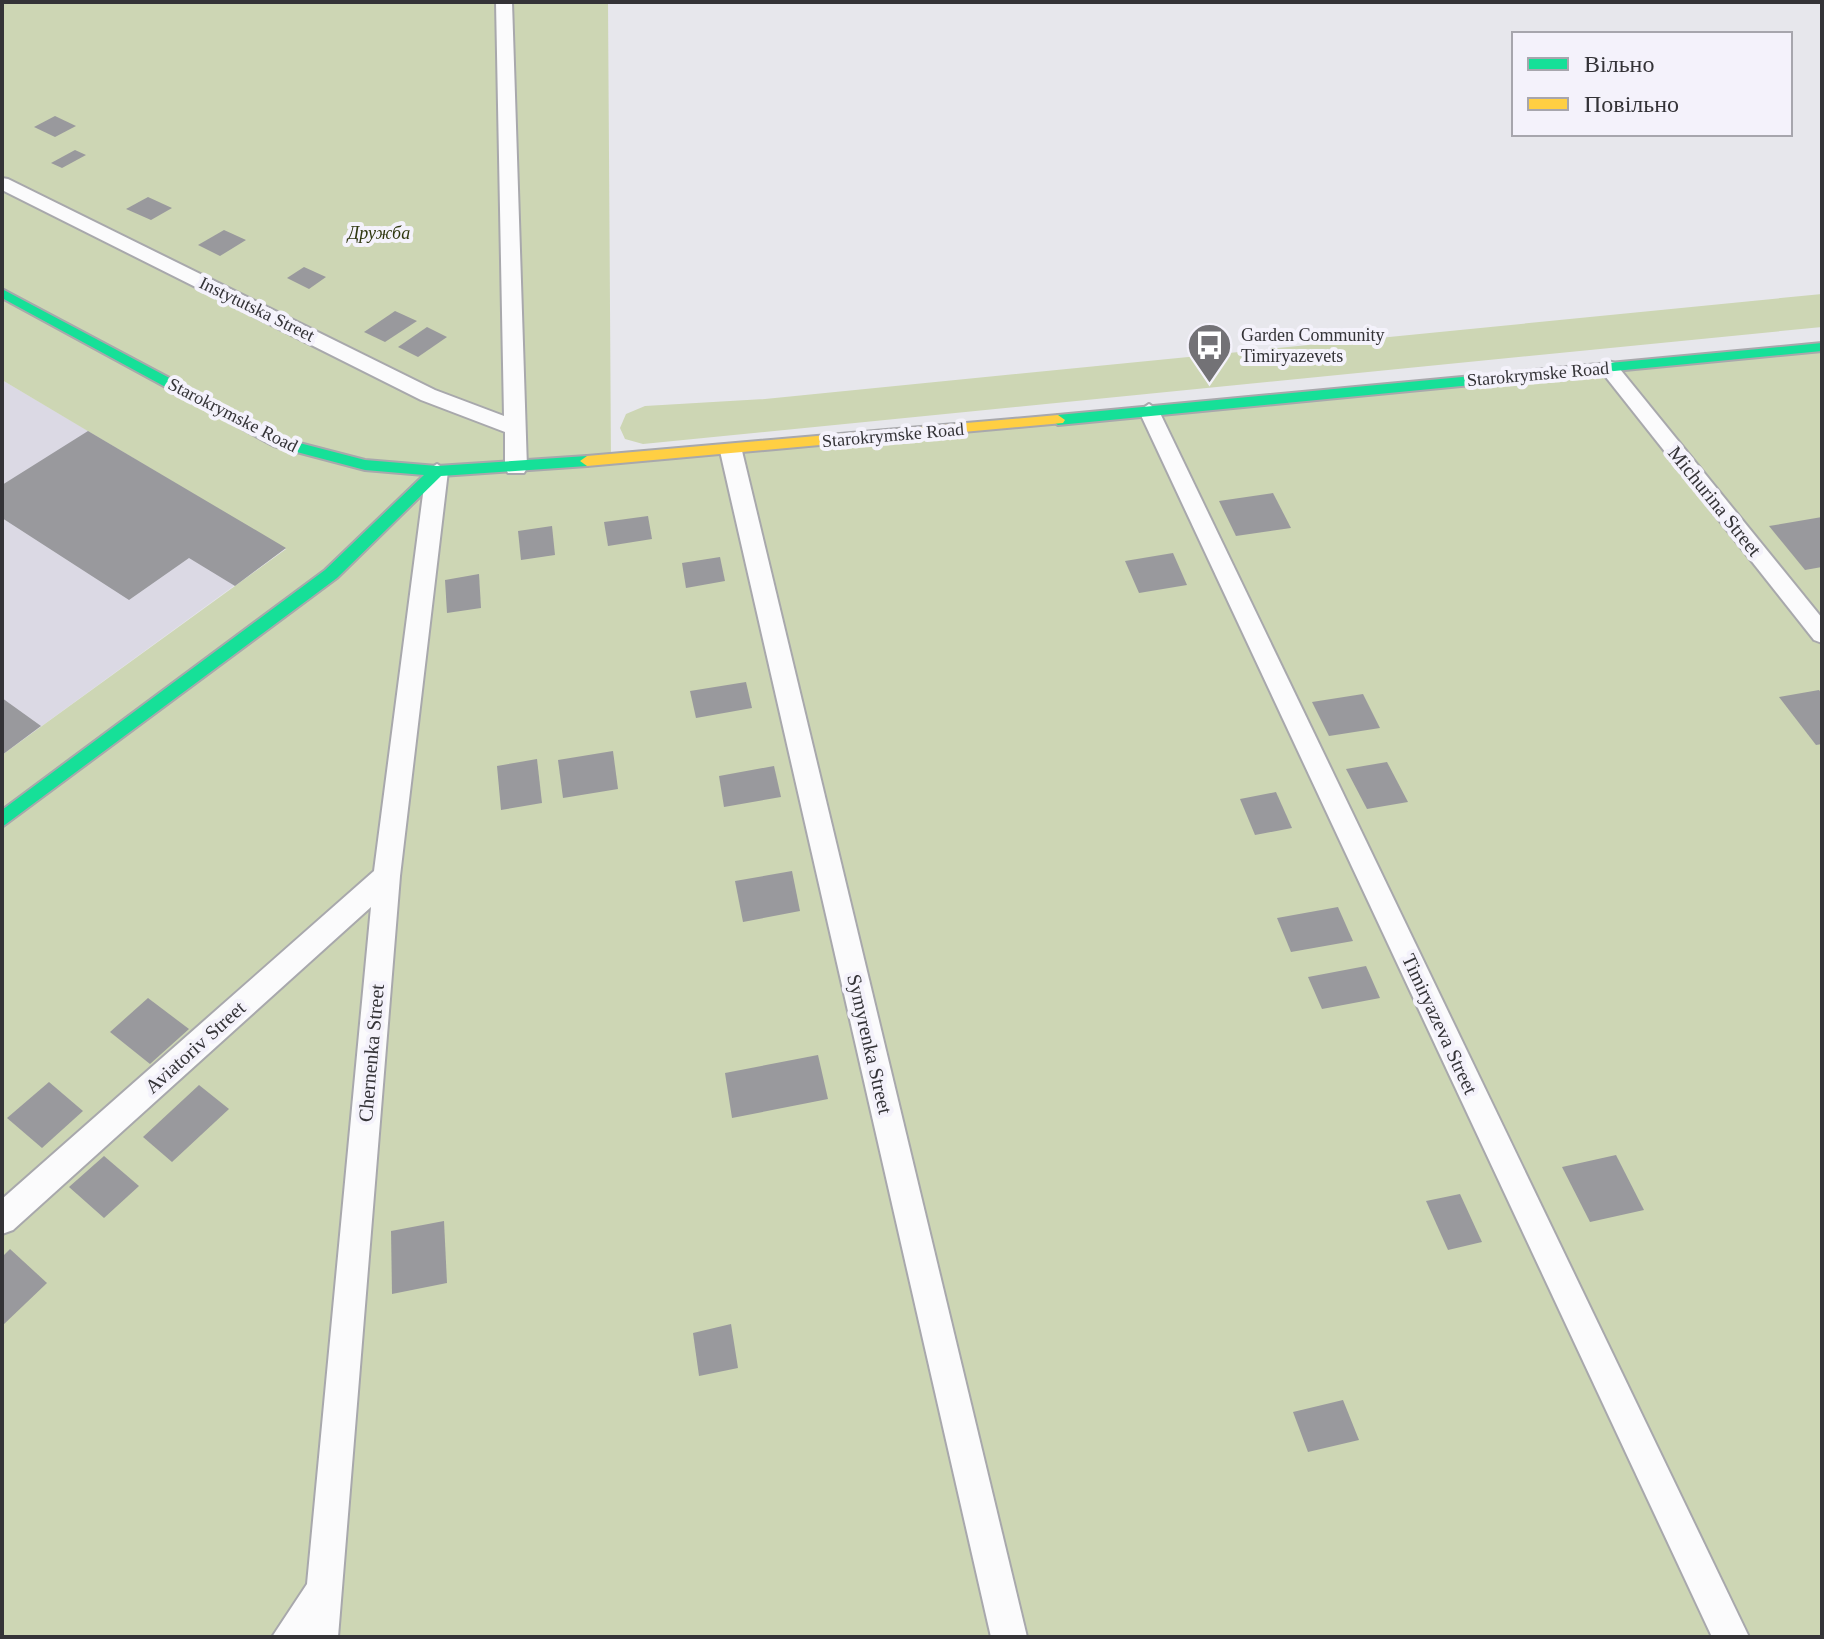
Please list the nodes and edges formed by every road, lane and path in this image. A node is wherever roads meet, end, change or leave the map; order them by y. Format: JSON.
{"nodes":[{"id":1,"x":503,"y":2,"type":"edge"},
{"id":2,"x":2,"y":183,"type":"edge"},
{"id":3,"x":2,"y":293,"type":"edge"},
{"id":4,"x":1822,"y":347,"type":"edge"},
{"id":5,"x":1608,"y":367,"type":"junction"},
{"id":6,"x":1149,"y":411,"type":"junction"},
{"id":7,"x":515,"y":428,"type":"junction"},
{"id":8,"x":731,"y":451,"type":"junction"},
{"id":9,"x":516,"y":468,"type":"junction"},
{"id":10,"x":437,"y":471,"type":"junction"},
{"id":11,"x":1822,"y":634,"type":"edge"},
{"id":12,"x":2,"y":820,"type":"edge"},
{"id":13,"x":387,"y":876,"type":"junction"},
{"id":14,"x":2,"y":1219,"type":"edge"},
{"id":15,"x":322,"y":1593,"type":"junction"},
{"id":16,"x":290,"y":1637,"type":"edge"},
{"id":17,"x":320,"y":1637,"type":"edge"},
{"id":18,"x":1009,"y":1637,"type":"edge"},
{"id":19,"x":1731,"y":1637,"type":"edge"}],
"edges":[{"from":1,"to":7,"type":"lane"},
{"from":2,"to":7,"type":"lane","name":"Instytutska Street"},
{"from":3,"to":10,"type":"street","name":"Starokrymske Road"},
{"from":4,"to":5,"type":"street","name":"Starokrymske Road"},
{"from":5,"to":6,"type":"street","name":"Starokrymske Road"},
{"from":5,"to":11,"type":"lane","name":"Michurina Street"},
{"from":6,"to":8,"type":"street","name":"Starokrymske Road"},
{"from":6,"to":19,"type":"lane","name":"Timiryazeva Street"},
{"from":7,"to":9,"type":"lane"},
{"from":8,"to":9,"type":"street","name":"Starokrymske Road"},
{"from":8,"to":18,"type":"lane","name":"Symyrenka Street"},
{"from":9,"to":10,"type":"street","name":"Starokrymske Road"},
{"from":10,"to":12,"type":"street"},
{"from":10,"to":13,"type":"lane","name":"Chernenka Street"},
{"from":13,"to":14,"type":"lane","name":"Aviatoriv Street"},
{"from":13,"to":15,"type":"lane","name":"Chernenka Street"},
{"from":15,"to":16,"type":"lane"},
{"from":15,"to":17,"type":"lane","name":"Chernenka Street"}]}
